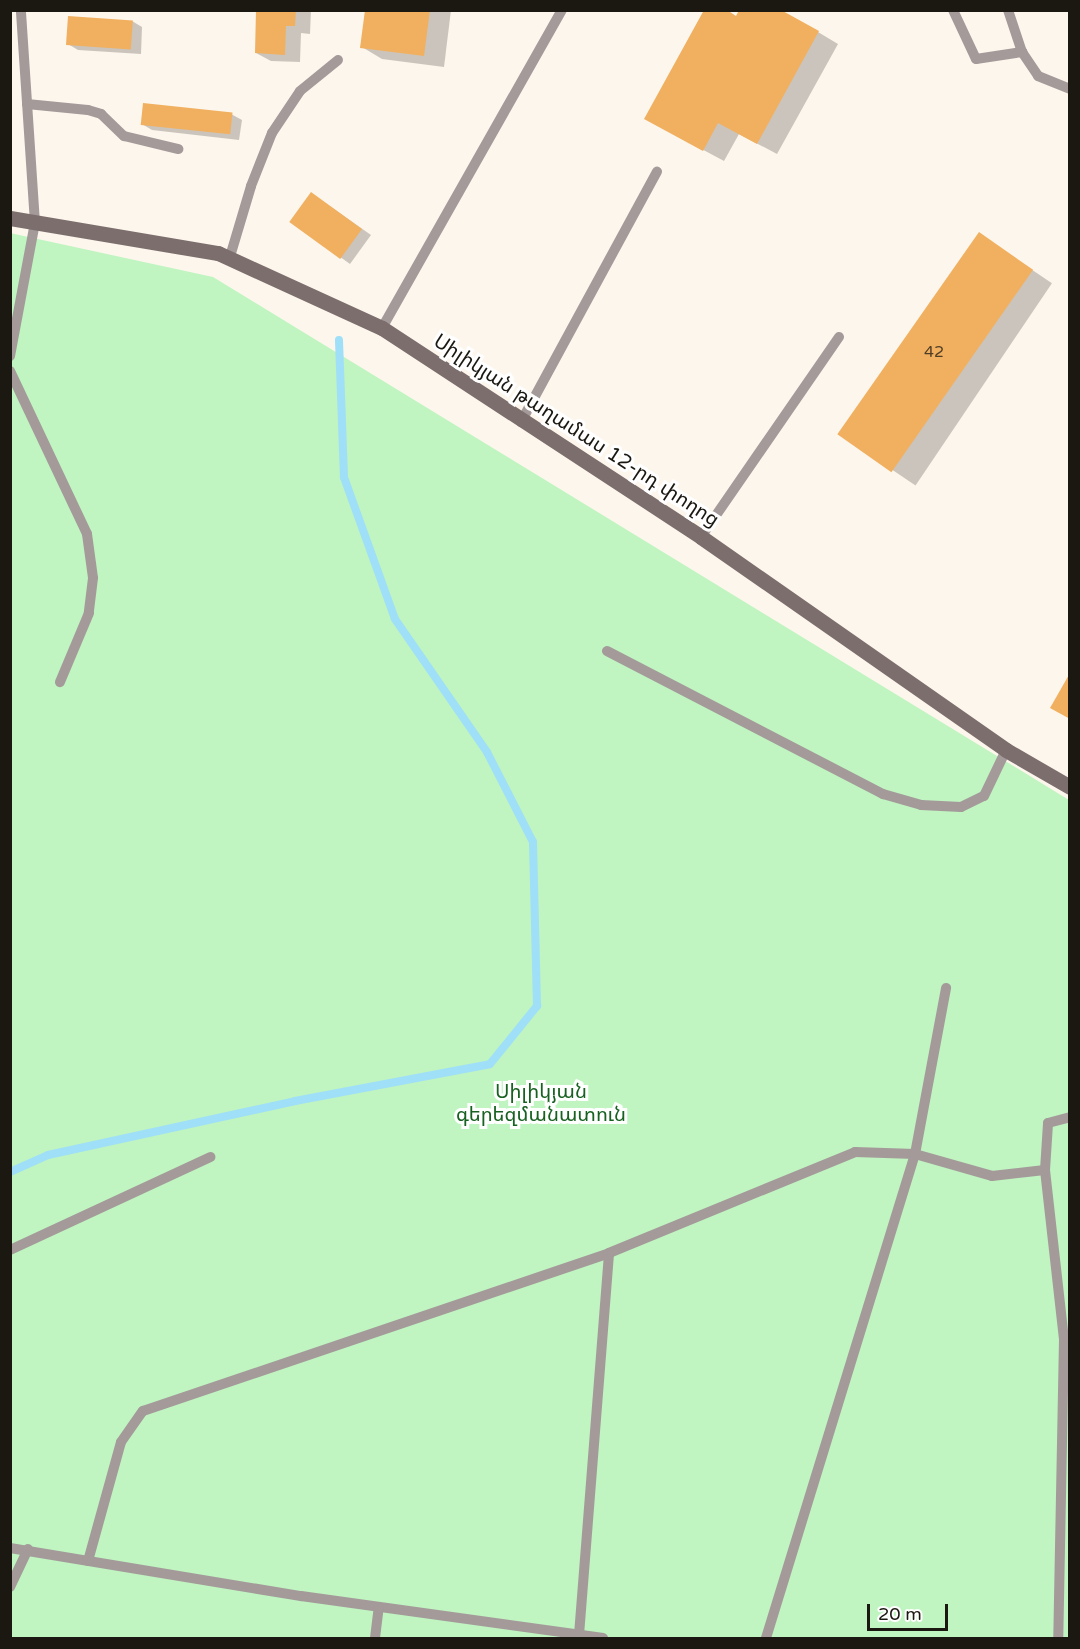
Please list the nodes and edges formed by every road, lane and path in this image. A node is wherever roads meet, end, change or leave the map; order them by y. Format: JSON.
{"nodes":[{"id":1,"x":21,"y":10,"type":"edge"},
{"id":2,"x":562,"y":10,"type":"edge"},
{"id":3,"x":953,"y":10,"type":"edge"},
{"id":4,"x":1008,"y":10,"type":"edge"},
{"id":5,"x":1022,"y":52,"type":"junction"},
{"id":6,"x":338,"y":60,"type":"dead end"},
{"id":7,"x":1070,"y":89,"type":"edge"},
{"id":8,"x":27,"y":104,"type":"junction"},
{"id":9,"x":178,"y":149,"type":"dead end"},
{"id":10,"x":657,"y":172,"type":"dead end"},
{"id":11,"x":10,"y":218,"type":"edge"},
{"id":12,"x":35,"y":223,"type":"junction"},
{"id":13,"x":229,"y":260,"type":"junction"},
{"id":14,"x":382,"y":328,"type":"junction"},
{"id":15,"x":840,"y":337,"type":"dead end"},
{"id":16,"x":10,"y":356,"type":"edge"},
{"id":17,"x":10,"y":370,"type":"edge"},
{"id":18,"x":521,"y":422,"type":"junction"},
{"id":19,"x":701,"y":537,"type":"junction"},
{"id":20,"x":607,"y":651,"type":"dead end"},
{"id":21,"x":60,"y":682,"type":"dead end"},
{"id":22,"x":1006,"y":750,"type":"junction"},
{"id":23,"x":1070,"y":787,"type":"edge"},
{"id":24,"x":946,"y":988,"type":"dead end"},
{"id":25,"x":1070,"y":1117,"type":"edge"},
{"id":26,"x":915,"y":1154,"type":"junction"},
{"id":27,"x":210,"y":1157,"type":"dead end"},
{"id":28,"x":1046,"y":1170,"type":"junction"},
{"id":29,"x":10,"y":1250,"type":"edge"},
{"id":30,"x":609,"y":1253,"type":"junction"},
{"id":31,"x":10,"y":1548,"type":"edge"},
{"id":32,"x":28,"y":1549,"type":"junction"},
{"id":33,"x":88,"y":1561,"type":"junction"},
{"id":34,"x":10,"y":1587,"type":"edge"},
{"id":35,"x":379,"y":1607,"type":"junction"},
{"id":36,"x":579,"y":1635,"type":"junction"},
{"id":37,"x":375,"y":1638,"type":"edge"},
{"id":38,"x":603,"y":1638,"type":"edge"},
{"id":39,"x":766,"y":1638,"type":"edge"},
{"id":40,"x":1058,"y":1638,"type":"edge"}],
"edges":[{"from":1,"to":8,"type":"lane"},
{"from":2,"to":14,"type":"lane"},
{"from":3,"to":5,"type":"lane"},
{"from":4,"to":5,"type":"lane"},
{"from":5,"to":7,"type":"lane"},
{"from":6,"to":13,"type":"lane"},
{"from":8,"to":9,"type":"lane"},
{"from":8,"to":12,"type":"lane"},
{"from":10,"to":18,"type":"lane"},
{"from":11,"to":12,"type":"main road","name":"Սիլիկյան թաղամաս 12-րդ փողոց"},
{"from":12,"to":13,"type":"main road","name":"Սիլիկյան թաղամաս 12-րդ փողոց"},
{"from":12,"to":16,"type":"lane"},
{"from":13,"to":14,"type":"main road","name":"Սիլիկյան թաղամաս 12-րդ փողոց"},
{"from":14,"to":18,"type":"main road","name":"Սիլիկյան թաղամաս 12-րդ փողոց"},
{"from":15,"to":19,"type":"lane"},
{"from":17,"to":21,"type":"lane"},
{"from":18,"to":19,"type":"main road","name":"Սիլիկյան թաղամաս 12-րդ փողոց"},
{"from":19,"to":22,"type":"main road","name":"Սիլիկյան թաղամաս 12-րդ փողոց"},
{"from":20,"to":22,"type":"lane"},
{"from":22,"to":23,"type":"main road","name":"Սիլիկյան թաղամաս 12-րդ փողոց"},
{"from":24,"to":26,"type":"lane"},
{"from":25,"to":28,"type":"lane"},
{"from":26,"to":28,"type":"lane"},
{"from":26,"to":30,"type":"lane"},
{"from":26,"to":39,"type":"lane"},
{"from":27,"to":29,"type":"lane"},
{"from":28,"to":40,"type":"lane"},
{"from":30,"to":33,"type":"lane"},
{"from":30,"to":36,"type":"lane"},
{"from":31,"to":32,"type":"lane"},
{"from":32,"to":33,"type":"lane"},
{"from":32,"to":34,"type":"lane"},
{"from":33,"to":35,"type":"lane"},
{"from":35,"to":36,"type":"lane"},
{"from":35,"to":37,"type":"lane"},
{"from":36,"to":38,"type":"lane"}]}
